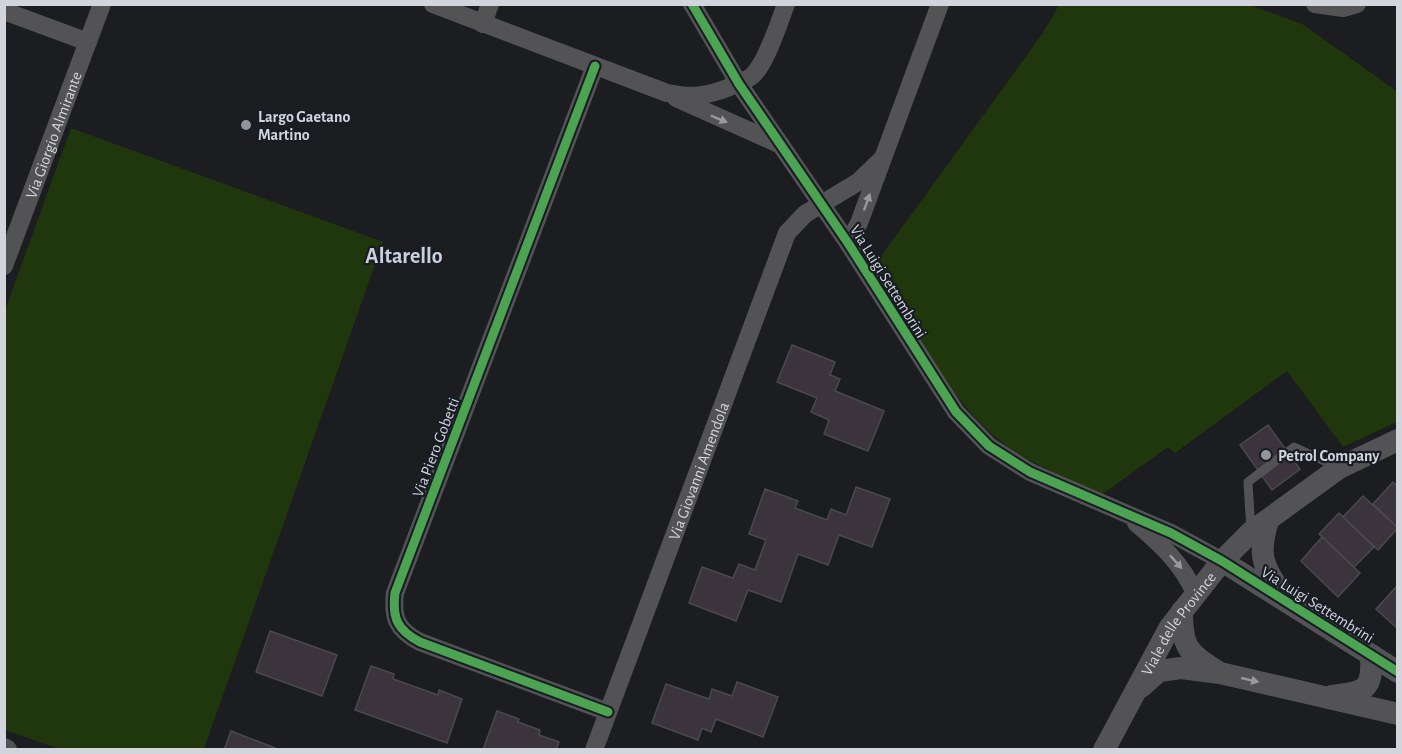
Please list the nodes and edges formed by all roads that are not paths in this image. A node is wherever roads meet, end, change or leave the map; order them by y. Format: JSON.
{"nodes":[{"id":1,"x":102,"y":4,"type":"edge"},
{"id":2,"x":433,"y":4,"type":"edge"},
{"id":3,"x":490,"y":4,"type":"edge"},
{"id":4,"x":692,"y":4,"type":"edge"},
{"id":5,"x":786,"y":4,"type":"edge"},
{"id":6,"x":940,"y":4,"type":"edge"},
{"id":7,"x":1315,"y":4,"type":"edge"},
{"id":8,"x":1357,"y":4,"type":"edge"},
{"id":9,"x":4,"y":11,"type":"edge"},
{"id":10,"x":483,"y":24,"type":"junction"},
{"id":11,"x":88,"y":42,"type":"junction"},
{"id":12,"x":595,"y":66,"type":"junction"},
{"id":13,"x":739,"y":84,"type":"junction"},
{"id":14,"x":667,"y":93,"type":"junction"},
{"id":15,"x":781,"y":145,"type":"junction"},
{"id":16,"x":882,"y":159,"type":"junction"},
{"id":17,"x":821,"y":204,"type":"junction"},
{"id":18,"x":848,"y":243,"type":"junction"},
{"id":19,"x":4,"y":266,"type":"edge"},
{"id":20,"x":1398,"y":440,"type":"edge"},
{"id":21,"x":1340,"y":468,"type":"junction"},
{"id":22,"x":1119,"y":508,"type":"junction"},
{"id":23,"x":1259,"y":526,"type":"junction"},
{"id":24,"x":1222,"y":561,"type":"junction"},
{"id":25,"x":1189,"y":602,"type":"junction"},
{"id":26,"x":1287,"y":602,"type":"junction"},
{"id":27,"x":1371,"y":656,"type":"junction"},
{"id":28,"x":1398,"y":672,"type":"edge"},
{"id":29,"x":1220,"y":673,"type":"junction"},
{"id":30,"x":1137,"y":690,"type":"junction"},
{"id":31,"x":1319,"y":697,"type":"junction"},
{"id":32,"x":608,"y":712,"type":"junction"},
{"id":33,"x":1398,"y":714,"type":"edge"},
{"id":34,"x":594,"y":750,"type":"edge"},
{"id":35,"x":1104,"y":750,"type":"edge"}],
"edges":[{"from":1,"to":11,"type":"street","name":"Via Giorgio Almirante"},
{"from":2,"to":10,"type":"street"},
{"from":3,"to":10,"type":"street"},
{"from":4,"to":13,"type":"street","name":"Via Luigi Settembrini"},
{"from":5,"to":13,"type":"street"},
{"from":6,"to":16,"type":"street"},
{"from":7,"to":8,"type":"street"},
{"from":9,"to":11,"type":"street"},
{"from":10,"to":12,"type":"street"},
{"from":11,"to":19,"type":"street","name":"Via Giorgio Almirante"},
{"from":12,"to":14,"type":"street"},
{"from":12,"to":32,"type":"street","name":"Via Piero Gobetti"},
{"from":13,"to":14,"type":"street"},
{"from":13,"to":15,"type":"street","name":"Via Luigi Settembrini"},
{"from":14,"to":15,"type":"street","one_way":true},
{"from":15,"to":17,"type":"street","name":"Via Luigi Settembrini"},
{"from":16,"to":17,"type":"street","name":"Via Giovanni Amendola"},
{"from":18,"to":16,"type":"street","one_way":true},
{"from":17,"to":18,"type":"street","name":"Via Luigi Settembrini"},
{"from":17,"to":32,"type":"street","name":"Via Giovanni Amendola"},
{"from":18,"to":22,"type":"street","name":"Via Luigi Settembrini"},
{"from":20,"to":21,"type":"street","name":"Viale delle Province"},
{"from":21,"to":23,"type":"street","name":"Viale delle Province"},
{"from":21,"to":23,"type":"lane"},
{"from":22,"to":24,"type":"street","name":"Via Luigi Settembrini"},
{"from":22,"to":25,"type":"street","one_way":true},
{"from":23,"to":24,"type":"street","name":"Viale delle Province"},
{"from":23,"to":26,"type":"street"},
{"from":24,"to":25,"type":"street","name":"Viale delle Province"},
{"from":24,"to":26,"type":"street","name":"Via Luigi Settembrini"},
{"from":25,"to":29,"type":"street"},
{"from":25,"to":30,"type":"street","name":"Viale delle Province"},
{"from":26,"to":27,"type":"street","name":"Via Luigi Settembrini"},
{"from":27,"to":28,"type":"street","name":"Via Luigi Settembrini"},
{"from":27,"to":31,"type":"street"},
{"from":29,"to":30,"type":"street"},
{"from":29,"to":31,"type":"street","one_way":true},
{"from":30,"to":35,"type":"street","name":"Viale delle Province"},
{"from":31,"to":33,"type":"street"},
{"from":32,"to":34,"type":"street","name":"Via Giovanni Amendola"}]}
